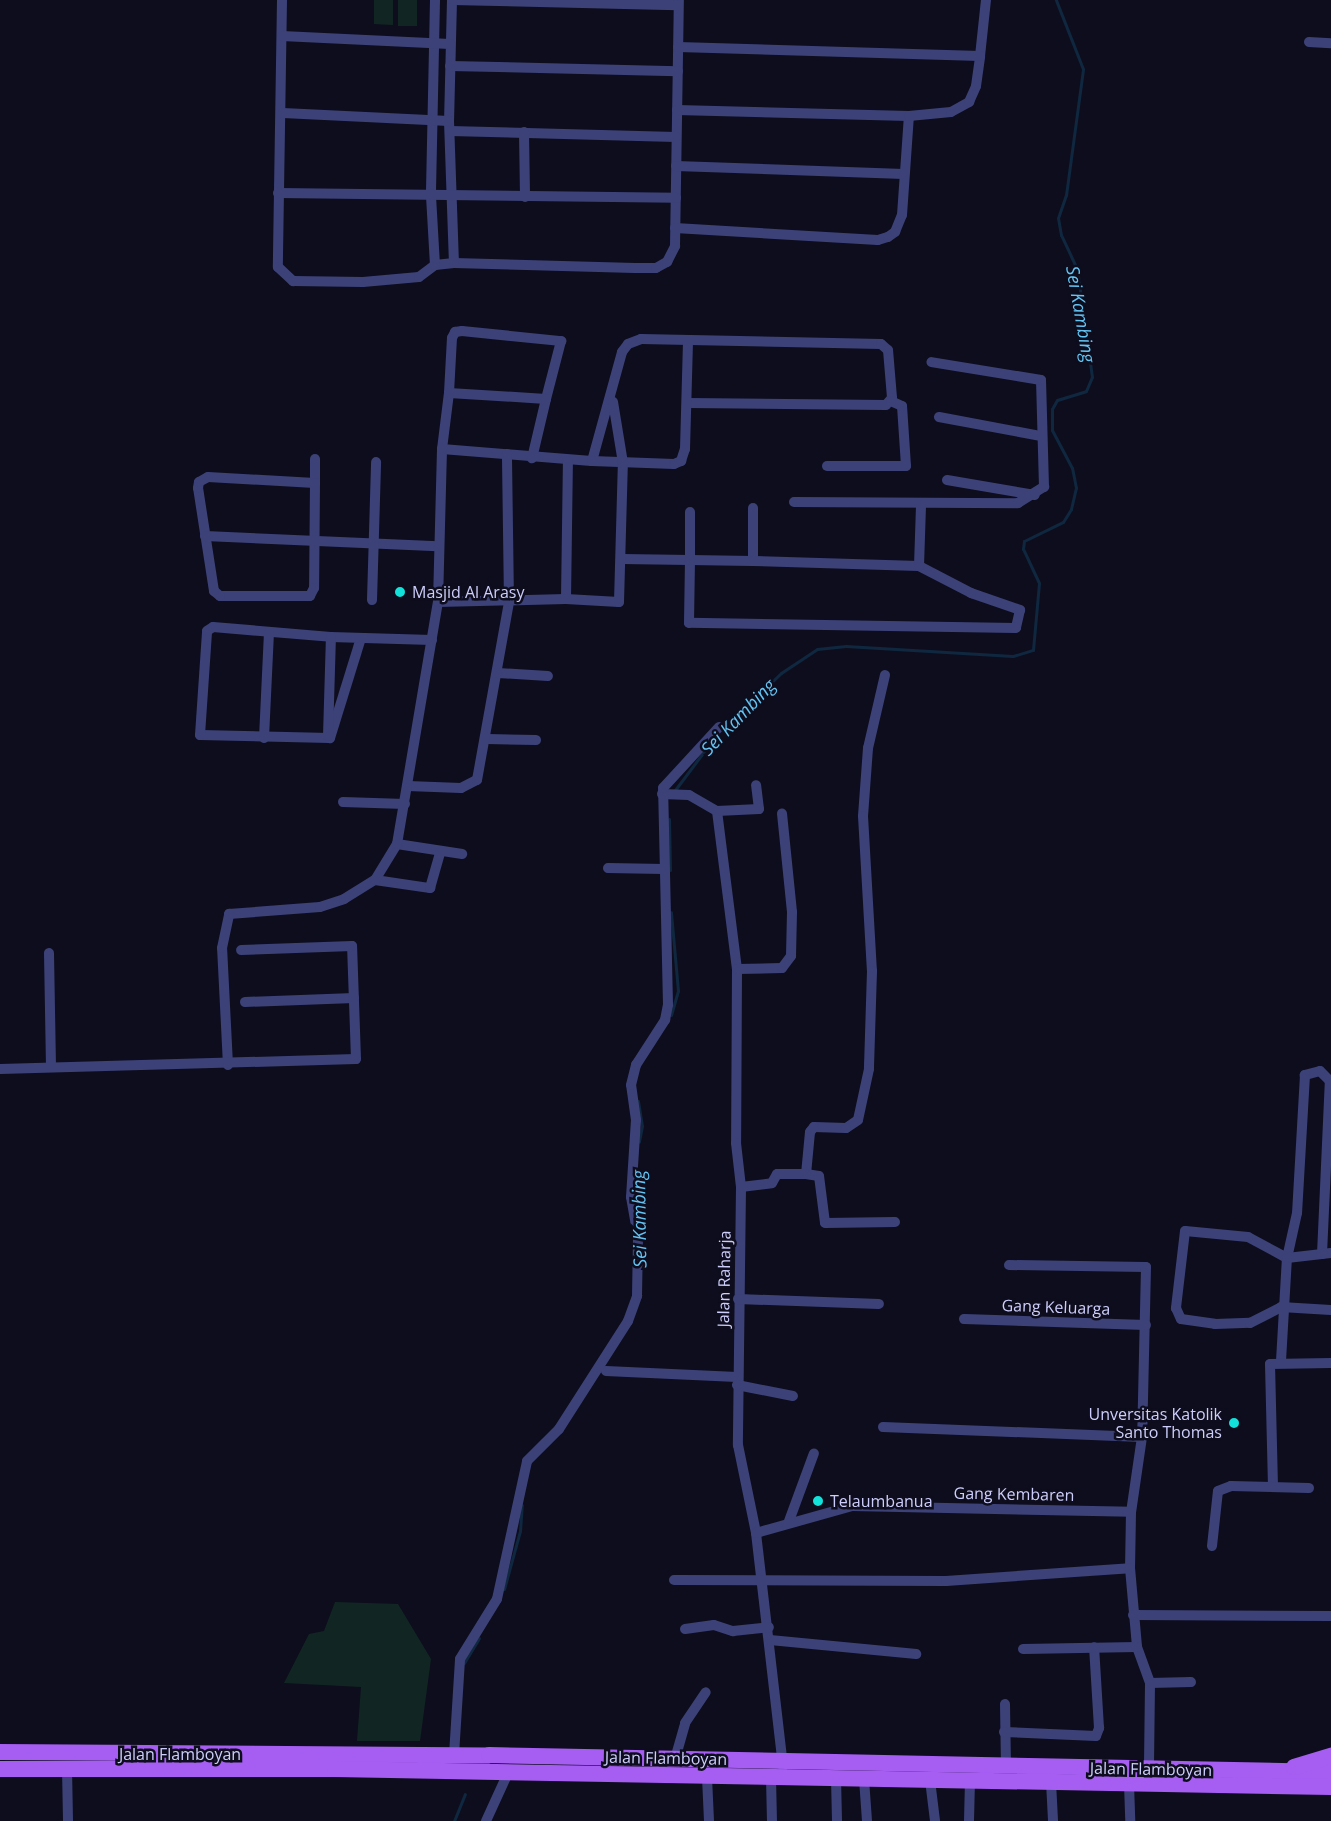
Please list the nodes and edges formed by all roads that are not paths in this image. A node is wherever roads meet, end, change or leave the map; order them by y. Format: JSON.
{"nodes":[{"id":1,"x":282,"y":0,"type":"edge"},
{"id":2,"x":435,"y":0,"type":"edge"},
{"id":3,"x":452,"y":0,"type":"edge"},
{"id":4,"x":986,"y":0,"type":"edge"},
{"id":5,"x":678,"y":3,"type":"edge"},
{"id":6,"x":282,"y":36,"type":"junction"},
{"id":7,"x":1309,"y":42,"type":"dead end"},
{"id":8,"x":1331,"y":43,"type":"edge"},
{"id":9,"x":434,"y":44,"type":"junction"},
{"id":10,"x":450,"y":44,"type":"junction"},
{"id":11,"x":678,"y":47,"type":"junction"},
{"id":12,"x":980,"y":56,"type":"junction"},
{"id":13,"x":450,"y":66,"type":"junction"},
{"id":14,"x":678,"y":72,"type":"junction"},
{"id":15,"x":677,"y":110,"type":"junction"},
{"id":16,"x":283,"y":113,"type":"junction"},
{"id":17,"x":909,"y":116,"type":"junction"},
{"id":18,"x":432,"y":121,"type":"junction"},
{"id":19,"x":450,"y":126,"type":"junction"},
{"id":20,"x":524,"y":132,"type":"junction"},
{"id":21,"x":676,"y":137,"type":"junction"},
{"id":22,"x":676,"y":166,"type":"junction"},
{"id":23,"x":904,"y":174,"type":"junction"},
{"id":24,"x":278,"y":193,"type":"junction"},
{"id":25,"x":431,"y":196,"type":"junction"},
{"id":26,"x":451,"y":196,"type":"junction"},
{"id":27,"x":525,"y":197,"type":"junction"},
{"id":28,"x":676,"y":198,"type":"junction"},
{"id":29,"x":675,"y":228,"type":"junction"},
{"id":30,"x":454,"y":263,"type":"junction"},
{"id":31,"x":435,"y":265,"type":"junction"},
{"id":32,"x":688,"y":340,"type":"junction"},
{"id":33,"x":931,"y":362,"type":"dead end"},
{"id":34,"x":448,"y":393,"type":"junction"},
{"id":35,"x":612,"y":398,"type":"junction"},
{"id":36,"x":546,"y":399,"type":"junction"},
{"id":37,"x":891,"y":402,"type":"junction"},
{"id":38,"x":688,"y":403,"type":"junction"},
{"id":39,"x":939,"y":417,"type":"dead end"},
{"id":40,"x":1041,"y":436,"type":"junction"},
{"id":41,"x":442,"y":449,"type":"junction"},
{"id":42,"x":507,"y":454,"type":"junction"},
{"id":43,"x":532,"y":458,"type":"junction"},
{"id":44,"x":315,"y":459,"type":"dead end"},
{"id":45,"x":568,"y":461,"type":"junction"},
{"id":46,"x":592,"y":461,"type":"junction"},
{"id":47,"x":376,"y":462,"type":"dead end"},
{"id":48,"x":623,"y":463,"type":"junction"},
{"id":49,"x":827,"y":466,"type":"dead end"},
{"id":50,"x":946,"y":480,"type":"dead end"},
{"id":51,"x":315,"y":483,"type":"junction"},
{"id":52,"x":1035,"y":495,"type":"junction"},
{"id":53,"x":794,"y":502,"type":"dead end"},
{"id":54,"x":921,"y":505,"type":"junction"},
{"id":55,"x":753,"y":507,"type":"dead end"},
{"id":56,"x":690,"y":512,"type":"dead end"},
{"id":57,"x":206,"y":536,"type":"junction"},
{"id":58,"x":314,"y":542,"type":"junction"},
{"id":59,"x":375,"y":542,"type":"junction"},
{"id":60,"x":438,"y":546,"type":"junction"},
{"id":61,"x":622,"y":559,"type":"junction"},
{"id":62,"x":690,"y":560,"type":"junction"},
{"id":63,"x":753,"y":561,"type":"junction"},
{"id":64,"x":919,"y":566,"type":"junction"},
{"id":65,"x":566,"y":599,"type":"junction"},
{"id":66,"x":372,"y":600,"type":"dead end"},
{"id":67,"x":438,"y":602,"type":"junction"},
{"id":68,"x":509,"y":602,"type":"junction"},
{"id":69,"x":268,"y":632,"type":"junction"},
{"id":70,"x":331,"y":637,"type":"junction"},
{"id":71,"x":362,"y":638,"type":"junction"},
{"id":72,"x":432,"y":640,"type":"junction"},
{"id":73,"x":498,"y":673,"type":"junction"},
{"id":74,"x":885,"y":675,"type":"dead end"},
{"id":75,"x":548,"y":676,"type":"dead end"},
{"id":76,"x":719,"y":727,"type":"dead end"},
{"id":77,"x":264,"y":738,"type":"junction"},
{"id":78,"x":328,"y":739,"type":"junction"},
{"id":79,"x":487,"y":740,"type":"junction"},
{"id":80,"x":536,"y":740,"type":"dead end"},
{"id":81,"x":756,"y":785,"type":"dead end"},
{"id":82,"x":408,"y":786,"type":"junction"},
{"id":83,"x":664,"y":794,"type":"junction"},
{"id":84,"x":343,"y":802,"type":"dead end"},
{"id":85,"x":405,"y":804,"type":"junction"},
{"id":86,"x":717,"y":811,"type":"junction"},
{"id":87,"x":782,"y":814,"type":"dead end"},
{"id":88,"x":397,"y":844,"type":"junction"},
{"id":89,"x":440,"y":853,"type":"junction"},
{"id":90,"x":462,"y":854,"type":"dead end"},
{"id":91,"x":608,"y":868,"type":"dead end"},
{"id":92,"x":664,"y":869,"type":"junction"},
{"id":93,"x":375,"y":880,"type":"junction"},
{"id":94,"x":241,"y":950,"type":"dead end"},
{"id":95,"x":49,"y":953,"type":"dead end"},
{"id":96,"x":737,"y":969,"type":"junction"},
{"id":97,"x":354,"y":998,"type":"junction"},
{"id":98,"x":246,"y":1002,"type":"dead end"},
{"id":99,"x":228,"y":1065,"type":"junction"},
{"id":100,"x":51,"y":1067,"type":"junction"},
{"id":101,"x":0,"y":1069,"type":"edge"},
{"id":102,"x":806,"y":1174,"type":"junction"},
{"id":103,"x":741,"y":1186,"type":"junction"},
{"id":104,"x":895,"y":1222,"type":"dead end"},
{"id":105,"x":1327,"y":1254,"type":"edge"},
{"id":106,"x":1287,"y":1258,"type":"junction"},
{"id":107,"x":1009,"y":1265,"type":"dead end"},
{"id":108,"x":738,"y":1299,"type":"junction"},
{"id":109,"x":879,"y":1304,"type":"dead end"},
{"id":110,"x":1281,"y":1307,"type":"junction"},
{"id":111,"x":1331,"y":1310,"type":"edge"},
{"id":112,"x":964,"y":1319,"type":"dead end"},
{"id":113,"x":1146,"y":1325,"type":"junction"},
{"id":114,"x":1281,"y":1361,"type":"junction"},
{"id":115,"x":1331,"y":1363,"type":"edge"},
{"id":116,"x":606,"y":1371,"type":"dead end"},
{"id":117,"x":737,"y":1381,"type":"junction"},
{"id":118,"x":793,"y":1396,"type":"dead end"},
{"id":119,"x":883,"y":1427,"type":"dead end"},
{"id":120,"x":1142,"y":1437,"type":"junction"},
{"id":121,"x":814,"y":1452,"type":"dead end"},
{"id":122,"x":1273,"y":1487,"type":"junction"},
{"id":123,"x":1309,"y":1488,"type":"dead end"},
{"id":124,"x":1131,"y":1512,"type":"junction"},
{"id":125,"x":789,"y":1521,"type":"junction"},
{"id":126,"x":756,"y":1533,"type":"junction"},
{"id":127,"x":1212,"y":1546,"type":"dead end"},
{"id":128,"x":1130,"y":1568,"type":"junction"},
{"id":129,"x":674,"y":1580,"type":"dead end"},
{"id":130,"x":760,"y":1581,"type":"junction"},
{"id":131,"x":1133,"y":1615,"type":"junction"},
{"id":132,"x":1330,"y":1616,"type":"edge"},
{"id":133,"x":769,"y":1627,"type":"junction"},
{"id":134,"x":685,"y":1629,"type":"dead end"},
{"id":135,"x":770,"y":1640,"type":"junction"},
{"id":136,"x":1094,"y":1647,"type":"junction"},
{"id":137,"x":1137,"y":1647,"type":"junction"},
{"id":138,"x":1023,"y":1649,"type":"dead end"},
{"id":139,"x":916,"y":1654,"type":"dead end"},
{"id":140,"x":1191,"y":1682,"type":"dead end"},
{"id":141,"x":1150,"y":1683,"type":"junction"},
{"id":142,"x":706,"y":1692,"type":"dead end"},
{"id":143,"x":1005,"y":1704,"type":"dead end"},
{"id":144,"x":1004,"y":1732,"type":"junction"},
{"id":145,"x":0,"y":1752,"type":"edge"},
{"id":146,"x":457,"y":1755,"type":"junction"},
{"id":147,"x":1331,"y":1756,"type":"edge"},
{"id":148,"x":675,"y":1759,"type":"junction"},
{"id":149,"x":184,"y":1761,"type":"junction"},
{"id":150,"x":782,"y":1761,"type":"junction"},
{"id":151,"x":1005,"y":1766,"type":"junction"},
{"id":152,"x":67,"y":1768,"type":"junction"},
{"id":153,"x":1149,"y":1768,"type":"junction"},
{"id":154,"x":0,"y":1769,"type":"edge"},
{"id":155,"x":1281,"y":1771,"type":"junction"},
{"id":156,"x":1331,"y":1772,"type":"edge"},
{"id":157,"x":507,"y":1773,"type":"junction"},
{"id":158,"x":707,"y":1777,"type":"junction"},
{"id":159,"x":1199,"y":1777,"type":"junction"},
{"id":160,"x":778,"y":1778,"type":"junction"},
{"id":161,"x":836,"y":1779,"type":"junction"},
{"id":162,"x":864,"y":1779,"type":"junction"},
{"id":163,"x":930,"y":1780,"type":"junction"},
{"id":164,"x":970,"y":1781,"type":"junction"},
{"id":165,"x":1051,"y":1782,"type":"junction"},
{"id":166,"x":1128,"y":1784,"type":"junction"},
{"id":167,"x":1303,"y":1786,"type":"junction"},
{"id":168,"x":1331,"y":1787,"type":"edge"},
{"id":169,"x":1331,"y":1798,"type":"edge"},
{"id":170,"x":68,"y":1821,"type":"edge"},
{"id":171,"x":486,"y":1821,"type":"edge"},
{"id":172,"x":709,"y":1821,"type":"edge"},
{"id":173,"x":772,"y":1821,"type":"edge"},
{"id":174,"x":837,"y":1821,"type":"edge"},
{"id":175,"x":867,"y":1821,"type":"edge"},
{"id":176,"x":935,"y":1821,"type":"edge"},
{"id":177,"x":969,"y":1821,"type":"edge"},
{"id":178,"x":1053,"y":1821,"type":"edge"},
{"id":179,"x":1130,"y":1821,"type":"edge"}],
"edges":[{"from":1,"to":6,"type":"street"},
{"from":2,"to":9,"type":"street"},
{"from":3,"to":5,"type":"street"},
{"from":3,"to":10,"type":"street"},
{"from":4,"to":12,"type":"street"},
{"from":5,"to":11,"type":"street"},
{"from":6,"to":9,"type":"street"},
{"from":6,"to":16,"type":"street"},
{"from":7,"to":8,"type":"street"},
{"from":9,"to":10,"type":"street"},
{"from":9,"to":18,"type":"street"},
{"from":10,"to":13,"type":"street"},
{"from":11,"to":12,"type":"street"},
{"from":11,"to":14,"type":"street"},
{"from":12,"to":17,"type":"street"},
{"from":13,"to":14,"type":"street"},
{"from":13,"to":19,"type":"street"},
{"from":14,"to":15,"type":"street"},
{"from":15,"to":17,"type":"street"},
{"from":15,"to":21,"type":"street"},
{"from":16,"to":18,"type":"street"},
{"from":16,"to":24,"type":"street"},
{"from":17,"to":23,"type":"street"},
{"from":18,"to":19,"type":"street"},
{"from":18,"to":25,"type":"street"},
{"from":19,"to":20,"type":"street"},
{"from":19,"to":26,"type":"street"},
{"from":20,"to":21,"type":"street"},
{"from":20,"to":27,"type":"street"},
{"from":21,"to":22,"type":"street"},
{"from":22,"to":23,"type":"street"},
{"from":22,"to":28,"type":"street"},
{"from":23,"to":29,"type":"street"},
{"from":24,"to":25,"type":"street"},
{"from":24,"to":31,"type":"street"},
{"from":25,"to":26,"type":"street"},
{"from":25,"to":31,"type":"street"},
{"from":26,"to":27,"type":"street"},
{"from":26,"to":30,"type":"street"},
{"from":27,"to":28,"type":"street"},
{"from":28,"to":29,"type":"street"},
{"from":29,"to":30,"type":"street"},
{"from":30,"to":31,"type":"street"},
{"from":32,"to":35,"type":"street"},
{"from":32,"to":37,"type":"street"},
{"from":32,"to":38,"type":"street"},
{"from":33,"to":40,"type":"street"},
{"from":34,"to":36,"type":"street"},
{"from":34,"to":36,"type":"street"},
{"from":34,"to":41,"type":"street"},
{"from":35,"to":46,"type":"street"},
{"from":35,"to":48,"type":"street"},
{"from":36,"to":43,"type":"street"},
{"from":37,"to":38,"type":"street"},
{"from":37,"to":49,"type":"street"},
{"from":38,"to":48,"type":"street"},
{"from":39,"to":40,"type":"street"},
{"from":40,"to":52,"type":"street"},
{"from":41,"to":42,"type":"street"},
{"from":41,"to":60,"type":"street"},
{"from":42,"to":43,"type":"street"},
{"from":42,"to":68,"type":"street"},
{"from":43,"to":45,"type":"street"},
{"from":44,"to":51,"type":"street"},
{"from":45,"to":46,"type":"street"},
{"from":45,"to":65,"type":"street"},
{"from":46,"to":48,"type":"street"},
{"from":47,"to":59,"type":"street"},
{"from":48,"to":61,"type":"street"},
{"from":50,"to":52,"type":"street"},
{"from":51,"to":57,"type":"street"},
{"from":51,"to":58,"type":"street"},
{"from":52,"to":54,"type":"street"},
{"from":53,"to":54,"type":"street"},
{"from":54,"to":64,"type":"street"},
{"from":55,"to":63,"type":"street"},
{"from":56,"to":62,"type":"street"},
{"from":57,"to":58,"type":"street"},
{"from":57,"to":58,"type":"street"},
{"from":58,"to":59,"type":"street"},
{"from":59,"to":60,"type":"street"},
{"from":59,"to":66,"type":"street"},
{"from":60,"to":67,"type":"street"},
{"from":61,"to":62,"type":"street"},
{"from":61,"to":65,"type":"street"},
{"from":62,"to":63,"type":"street"},
{"from":62,"to":64,"type":"street"},
{"from":63,"to":64,"type":"street"},
{"from":65,"to":68,"type":"street"},
{"from":67,"to":68,"type":"street"},
{"from":67,"to":72,"type":"street"},
{"from":68,"to":73,"type":"street"},
{"from":69,"to":70,"type":"street"},
{"from":69,"to":77,"type":"street"},
{"from":69,"to":77,"type":"street"},
{"from":70,"to":71,"type":"street"},
{"from":70,"to":78,"type":"street"},
{"from":71,"to":72,"type":"street"},
{"from":71,"to":78,"type":"street"},
{"from":72,"to":82,"type":"street"},
{"from":73,"to":75,"type":"street"},
{"from":73,"to":79,"type":"street"},
{"from":74,"to":102,"type":"street"},
{"from":76,"to":83,"type":"street"},
{"from":77,"to":78,"type":"street"},
{"from":79,"to":80,"type":"street"},
{"from":79,"to":82,"type":"street"},
{"from":81,"to":86,"type":"street"},
{"from":82,"to":85,"type":"street"},
{"from":83,"to":86,"type":"street"},
{"from":83,"to":92,"type":"street"},
{"from":84,"to":85,"type":"street"},
{"from":85,"to":88,"type":"street"},
{"from":86,"to":96,"type":"street","name":"Jalan Raharja"},
{"from":87,"to":96,"type":"street"},
{"from":88,"to":89,"type":"street"},
{"from":88,"to":93,"type":"street"},
{"from":89,"to":90,"type":"street"},
{"from":89,"to":93,"type":"street"},
{"from":91,"to":92,"type":"street"},
{"from":92,"to":146,"type":"street"},
{"from":93,"to":99,"type":"street"},
{"from":94,"to":97,"type":"street"},
{"from":95,"to":100,"type":"street"},
{"from":96,"to":103,"type":"street","name":"Jalan Raharja"},
{"from":97,"to":98,"type":"street"},
{"from":97,"to":99,"type":"street"},
{"from":99,"to":100,"type":"street"},
{"from":100,"to":101,"type":"street"},
{"from":102,"to":103,"type":"street"},
{"from":102,"to":104,"type":"street"},
{"from":103,"to":108,"type":"street","name":"Jalan Raharja"},
{"from":105,"to":106,"type":"street"},
{"from":105,"to":106,"type":"street"},
{"from":106,"to":110,"type":"street"},
{"from":106,"to":110,"type":"street"},
{"from":107,"to":113,"type":"street"},
{"from":108,"to":109,"type":"street"},
{"from":108,"to":117,"type":"street","name":"Jalan Raharja"},
{"from":110,"to":111,"type":"street"},
{"from":110,"to":114,"type":"street"},
{"from":112,"to":113,"type":"street","name":"Gang Keluarga"},
{"from":113,"to":120,"type":"street"},
{"from":114,"to":115,"type":"street"},
{"from":114,"to":122,"type":"street"},
{"from":116,"to":117,"type":"street"},
{"from":117,"to":118,"type":"street"},
{"from":117,"to":126,"type":"street","name":"Jalan Raharja"},
{"from":119,"to":120,"type":"street"},
{"from":120,"to":124,"type":"street"},
{"from":121,"to":125,"type":"street"},
{"from":122,"to":123,"type":"street"},
{"from":122,"to":127,"type":"street"},
{"from":124,"to":125,"type":"street","name":"Gang Kembaren"},
{"from":124,"to":128,"type":"street"},
{"from":125,"to":126,"type":"street","name":"Gang Kembaren"},
{"from":126,"to":130,"type":"street","name":"Jalan Raharja"},
{"from":128,"to":130,"type":"street"},
{"from":128,"to":131,"type":"street"},
{"from":129,"to":130,"type":"street"},
{"from":130,"to":133,"type":"street","name":"Jalan Raharja"},
{"from":131,"to":132,"type":"street"},
{"from":131,"to":137,"type":"street"},
{"from":133,"to":134,"type":"street"},
{"from":133,"to":135,"type":"street","name":"Jalan Raharja"},
{"from":135,"to":139,"type":"street"},
{"from":135,"to":150,"type":"street","name":"Jalan Raharja"},
{"from":136,"to":137,"type":"street"},
{"from":136,"to":138,"type":"street"},
{"from":136,"to":144,"type":"street"},
{"from":137,"to":141,"type":"street"},
{"from":140,"to":141,"type":"street"},
{"from":141,"to":153,"type":"street"},
{"from":142,"to":148,"type":"street"},
{"from":143,"to":144,"type":"street"},
{"from":144,"to":151,"type":"street"},
{"from":145,"to":149,"type":"main road","name":"Jalan Flamboyan"},
{"from":146,"to":148,"type":"main road","name":"Jalan Flamboyan"},
{"from":146,"to":149,"type":"main road","name":"Jalan Flamboyan"},
{"from":147,"to":155,"type":"main road"},
{"from":148,"to":150,"type":"main road","name":"Jalan Flamboyan"},
{"from":149,"to":152,"type":"main road","name":"Jalan Flamboyan"},
{"from":149,"to":157,"type":"main road","name":"Jalan Flamboyan"},
{"from":150,"to":151,"type":"main road","name":"Jalan Flamboyan"},
{"from":150,"to":160,"type":"street","name":"Jalan Raharja"},
{"from":151,"to":153,"type":"main road","name":"Jalan Flamboyan"},
{"from":152,"to":154,"type":"main road","name":"Jalan Flamboyan"},
{"from":152,"to":170,"type":"street"},
{"from":153,"to":159,"type":"main road","name":"Jalan Flamboyan"},
{"from":155,"to":156,"type":"main road","name":"Jalan Flamboyan"},
{"from":155,"to":159,"type":"main road","name":"Jalan Flamboyan"},
{"from":157,"to":158,"type":"main road","name":"Jalan Flamboyan"},
{"from":157,"to":171,"type":"street"},
{"from":158,"to":160,"type":"main road","name":"Jalan Flamboyan"},
{"from":158,"to":172,"type":"street"},
{"from":159,"to":166,"type":"main road","name":"Jalan Flamboyan"},
{"from":159,"to":167,"type":"main road","name":"Jalan Flamboyan"},
{"from":160,"to":161,"type":"main road","name":"Jalan Flamboyan"},
{"from":160,"to":173,"type":"street","name":"Jalan Raharja"},
{"from":161,"to":162,"type":"main road","name":"Jalan Flamboyan"},
{"from":161,"to":174,"type":"street"},
{"from":162,"to":163,"type":"main road","name":"Jalan Flamboyan"},
{"from":162,"to":175,"type":"street"},
{"from":163,"to":164,"type":"main road","name":"Jalan Flamboyan"},
{"from":163,"to":176,"type":"street"},
{"from":164,"to":165,"type":"main road","name":"Jalan Flamboyan"},
{"from":164,"to":177,"type":"street"},
{"from":165,"to":166,"type":"main road","name":"Jalan Flamboyan"},
{"from":165,"to":178,"type":"street"},
{"from":166,"to":179,"type":"street"},
{"from":167,"to":168,"type":"main road","name":"Jalan Flamboyan"},
{"from":167,"to":169,"type":"main road"}]}
